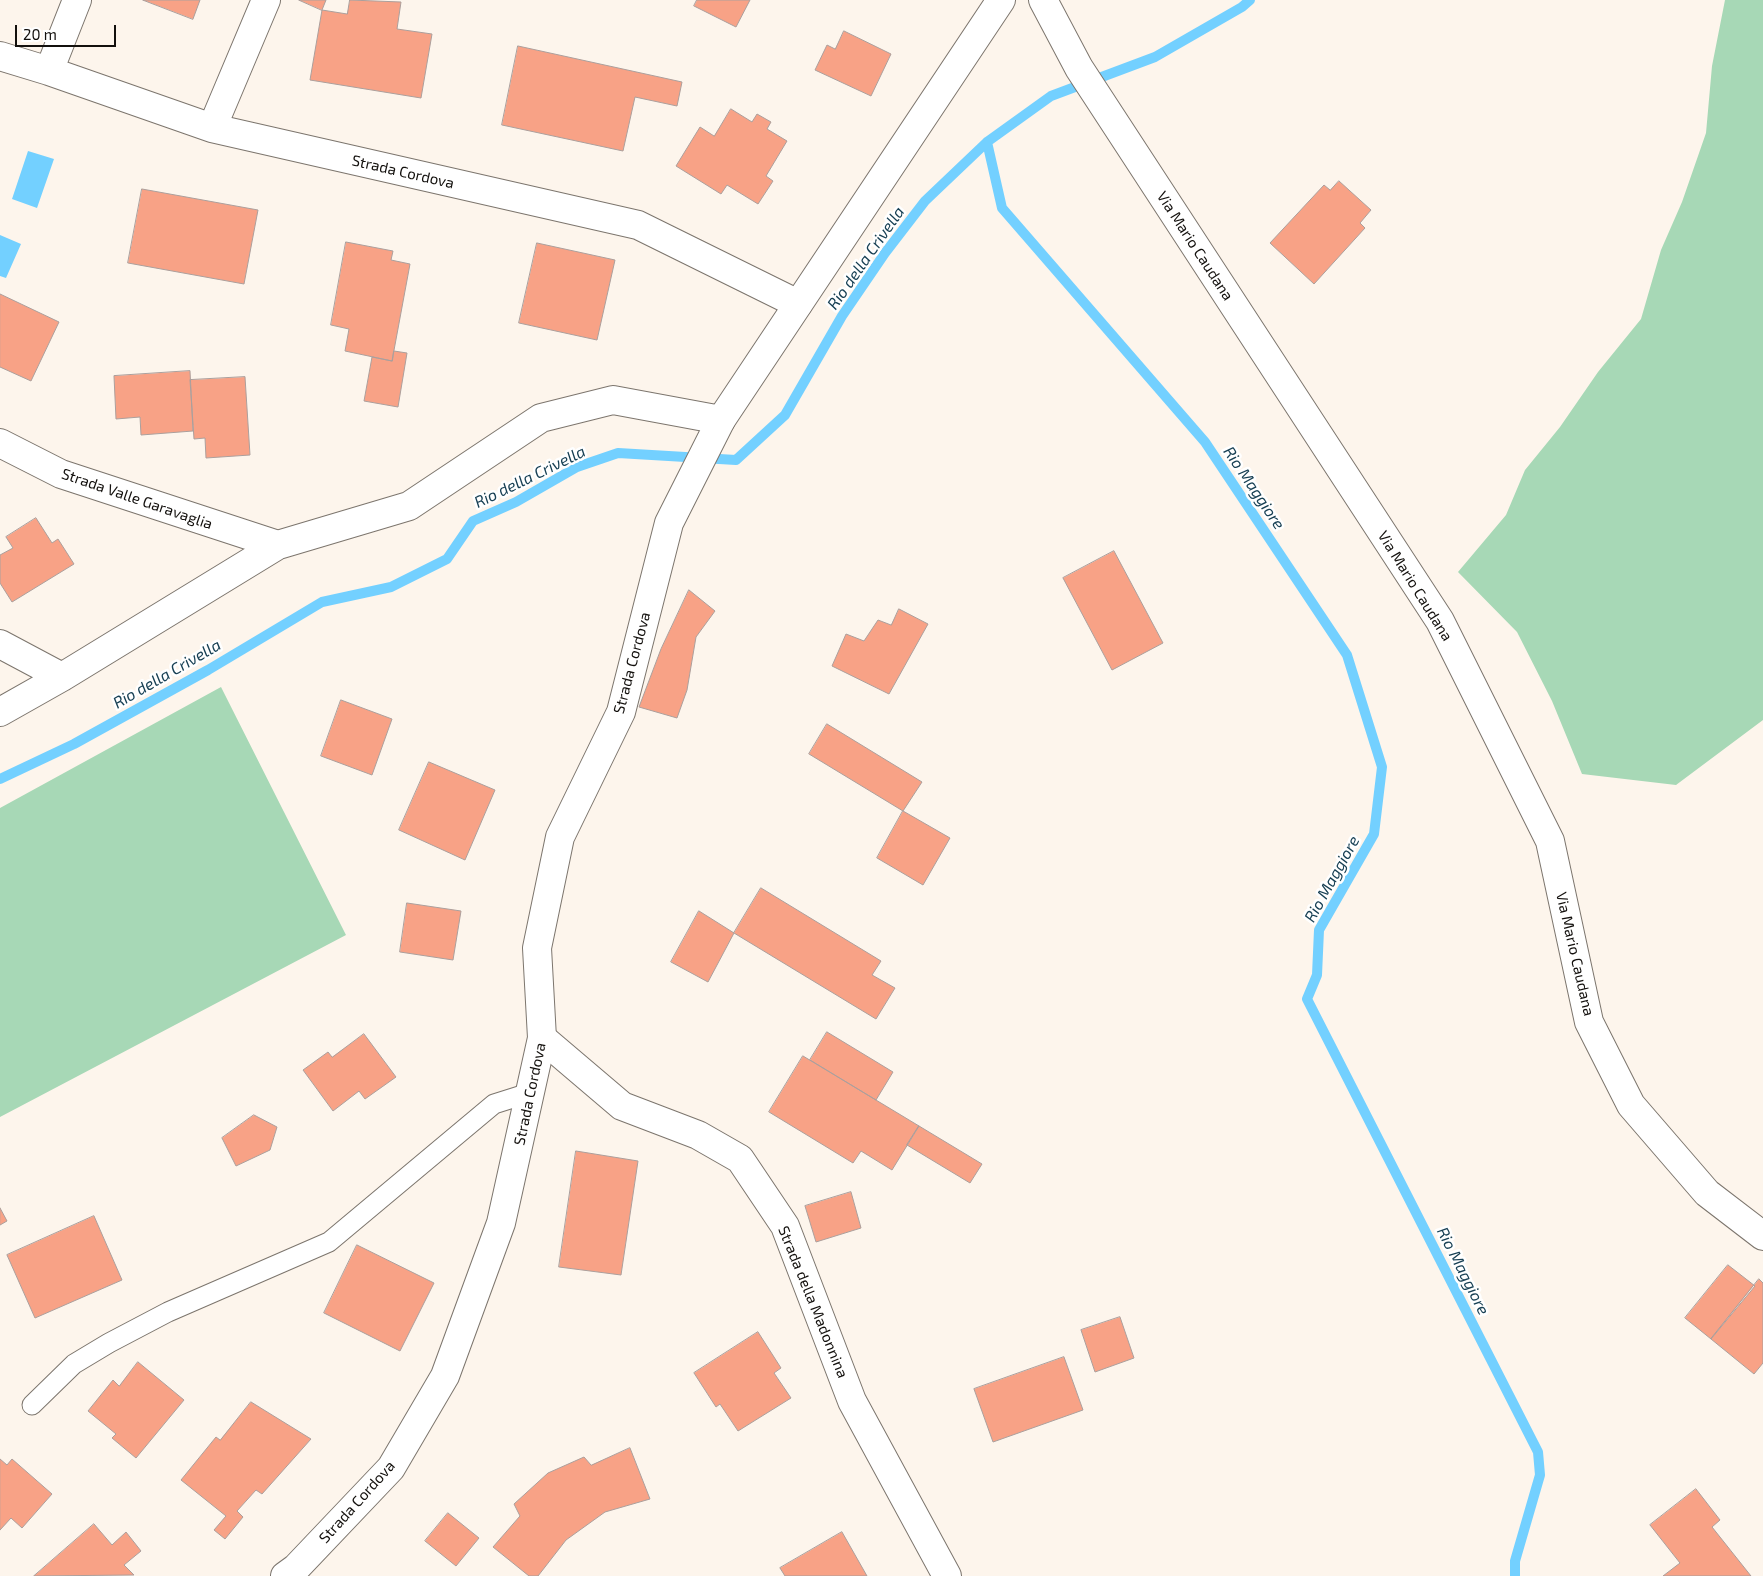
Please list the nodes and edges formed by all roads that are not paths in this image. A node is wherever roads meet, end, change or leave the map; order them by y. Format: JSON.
{"nodes":[{"id":1,"x":77,"y":0,"type":"edge"},
{"id":2,"x":266,"y":0,"type":"edge"},
{"id":3,"x":1001,"y":0,"type":"edge"},
{"id":4,"x":1043,"y":0,"type":"edge"},
{"id":5,"x":0,"y":56,"type":"edge"},
{"id":6,"x":49,"y":71,"type":"junction"},
{"id":7,"x":212,"y":128,"type":"junction"},
{"id":8,"x":798,"y":304,"type":"junction"},
{"id":9,"x":716,"y":428,"type":"junction"},
{"id":10,"x":0,"y":443,"type":"edge"},
{"id":11,"x":278,"y":546,"type":"junction"},
{"id":12,"x":0,"y":644,"type":"edge"},
{"id":13,"x":62,"y":677,"type":"junction"},
{"id":14,"x":0,"y":712,"type":"edge"},
{"id":15,"x":542,"y":1038,"type":"junction"},
{"id":16,"x":532,"y":1092,"type":"junction"},
{"id":17,"x":1763,"y":1236,"type":"edge"},
{"id":18,"x":32,"y":1405,"type":"dead end"},
{"id":19,"x":285,"y":1576,"type":"edge"},
{"id":20,"x":947,"y":1576,"type":"edge"}],
"edges":[{"from":1,"to":6,"type":"street"},
{"from":2,"to":7,"type":"street"},
{"from":3,"to":8,"type":"street","name":"Strada Cordova"},
{"from":4,"to":17,"type":"street","name":"Via Mario Caudana"},
{"from":5,"to":6,"type":"street","name":"Strada Cordova"},
{"from":6,"to":7,"type":"street","name":"Strada Cordova"},
{"from":7,"to":8,"type":"street","name":"Strada Cordova"},
{"from":8,"to":9,"type":"street","name":"Strada Cordova"},
{"from":9,"to":11,"type":"street"},
{"from":9,"to":15,"type":"street","name":"Strada Cordova"},
{"from":10,"to":11,"type":"street","name":"Strada Valle Garavaglia"},
{"from":11,"to":13,"type":"street"},
{"from":12,"to":13,"type":"street"},
{"from":13,"to":14,"type":"street"},
{"from":15,"to":16,"type":"street","name":"Strada Cordova"},
{"from":15,"to":20,"type":"street","name":"Strada della Madonnina"},
{"from":16,"to":18,"type":"lane"},
{"from":16,"to":19,"type":"street","name":"Strada Cordova"}]}
